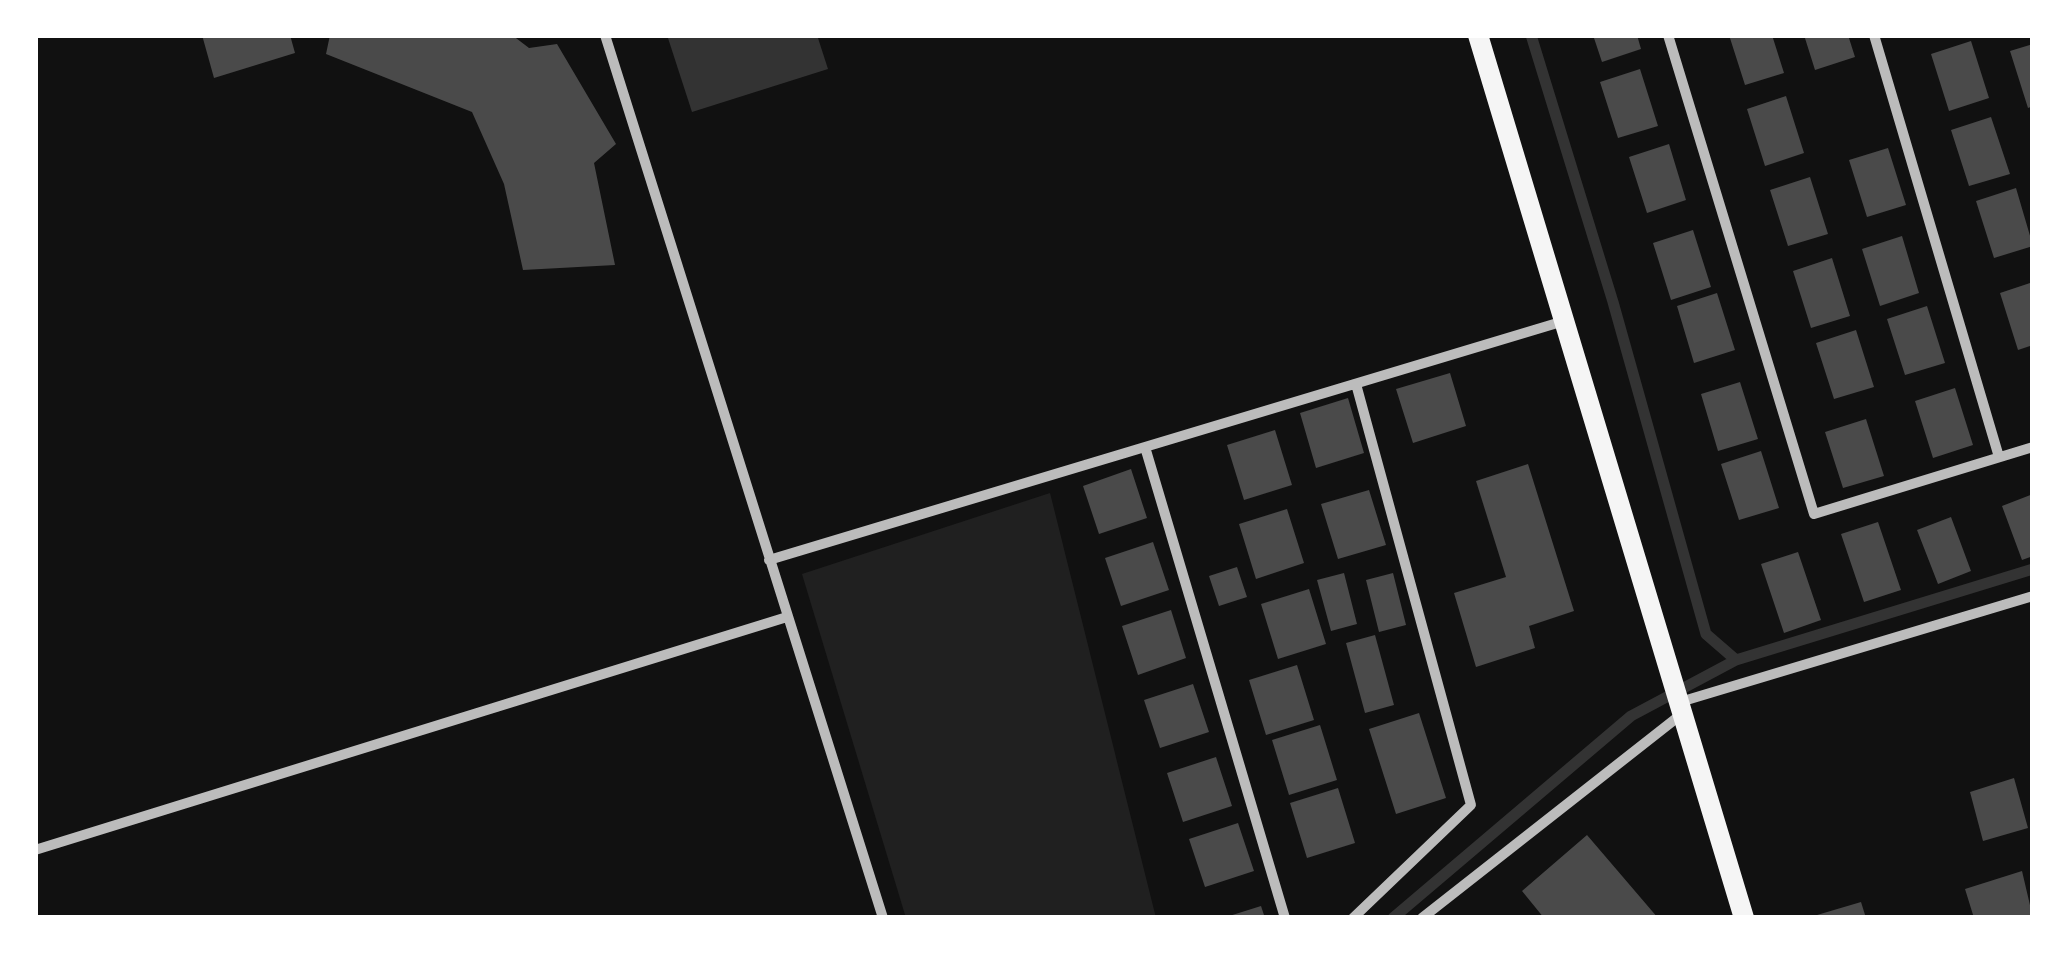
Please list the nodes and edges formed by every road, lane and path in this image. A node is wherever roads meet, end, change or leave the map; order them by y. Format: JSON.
{"nodes":[{"id":1,"x":605,"y":35,"type":"edge"},
{"id":2,"x":1478,"y":35,"type":"edge"},
{"id":3,"x":1668,"y":35,"type":"edge"},
{"id":4,"x":1874,"y":35,"type":"edge"},
{"id":5,"x":1565,"y":320,"type":"junction"},
{"id":6,"x":1356,"y":384,"type":"junction"},
{"id":7,"x":1145,"y":447,"type":"junction"},
{"id":8,"x":2033,"y":447,"type":"edge"},
{"id":9,"x":2000,"y":457,"type":"junction"},
{"id":10,"x":769,"y":560,"type":"junction"},
{"id":11,"x":2033,"y":596,"type":"edge"},
{"id":12,"x":787,"y":616,"type":"junction"},
{"id":13,"x":1682,"y":708,"type":"junction"},
{"id":14,"x":35,"y":850,"type":"edge"},
{"id":15,"x":883,"y":918,"type":"edge"},
{"id":16,"x":1286,"y":918,"type":"edge"},
{"id":17,"x":1354,"y":918,"type":"edge"},
{"id":18,"x":1422,"y":918,"type":"edge"},
{"id":19,"x":1744,"y":918,"type":"edge"}],
"edges":[{"from":1,"to":10,"type":"street"},
{"from":2,"to":5,"type":"main road"},
{"from":3,"to":9,"type":"street"},
{"from":4,"to":9,"type":"street"},
{"from":5,"to":6,"type":"street"},
{"from":5,"to":13,"type":"main road"},
{"from":6,"to":7,"type":"street"},
{"from":6,"to":17,"type":"street"},
{"from":7,"to":10,"type":"street"},
{"from":7,"to":16,"type":"street"},
{"from":8,"to":9,"type":"street"},
{"from":10,"to":12,"type":"street"},
{"from":11,"to":13,"type":"street"},
{"from":12,"to":14,"type":"street"},
{"from":12,"to":15,"type":"street"},
{"from":13,"to":18,"type":"street"},
{"from":13,"to":19,"type":"main road"}]}
